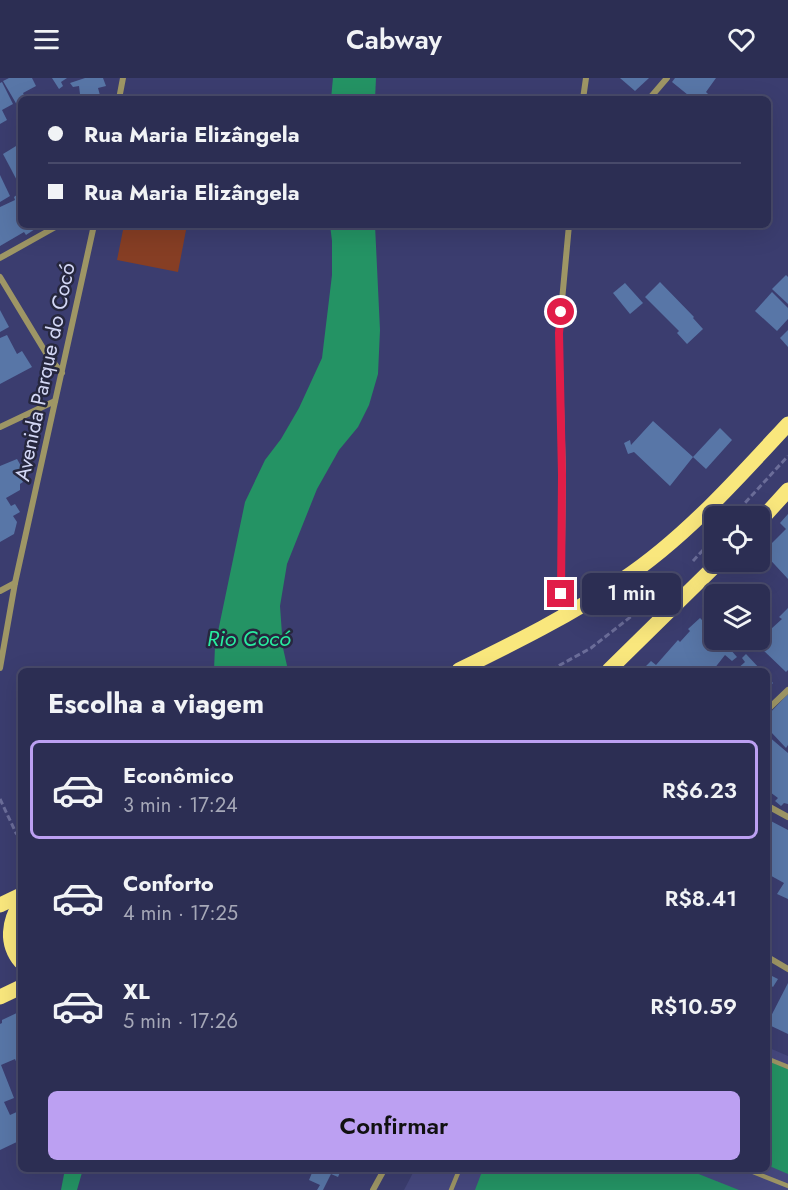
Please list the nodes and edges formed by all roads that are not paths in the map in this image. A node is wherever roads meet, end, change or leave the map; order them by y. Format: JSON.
{"nodes":[{"id":1,"x":123,"y":78,"type":"edge"},
{"id":2,"x":586,"y":78,"type":"edge"},
{"id":3,"x":667,"y":78,"type":"edge"},
{"id":4,"x":120,"y":96,"type":"edge"},
{"id":5,"x":584,"y":96,"type":"edge"},
{"id":6,"x":652,"y":96,"type":"edge"},
{"id":7,"x":54,"y":228,"type":"edge"},
{"id":8,"x":93,"y":228,"type":"edge"},
{"id":9,"x":569,"y":228,"type":"edge"},
{"id":10,"x":0,"y":258,"type":"edge"},
{"id":11,"x":0,"y":277,"type":"edge"},
{"id":12,"x":62,"y":374,"type":"junction"},
{"id":13,"x":55,"y":401,"type":"junction"},
{"id":14,"x":788,"y":424,"type":"edge"},
{"id":15,"x":0,"y":427,"type":"edge"},
{"id":16,"x":788,"y":490,"type":"edge"},
{"id":17,"x":770,"y":510,"type":"edge"},
{"id":18,"x":709,"y":572,"type":"edge"},
{"id":19,"x":15,"y":583,"type":"junction"},
{"id":20,"x":0,"y":591,"type":"edge"},
{"id":21,"x":561,"y":618,"type":"junction"},
{"id":22,"x":0,"y":668,"type":"edge"},
{"id":23,"x":463,"y":668,"type":"edge"},
{"id":24,"x":611,"y":668,"type":"edge"},
{"id":25,"x":788,"y":690,"type":"edge"},
{"id":26,"x":770,"y":707,"type":"edge"},
{"id":27,"x":770,"y":807,"type":"edge"},
{"id":28,"x":788,"y":817,"type":"edge"},
{"id":29,"x":18,"y":896,"type":"edge"},
{"id":30,"x":0,"y":905,"type":"edge"},
{"id":31,"x":18,"y":910,"type":"edge"},
{"id":32,"x":18,"y":958,"type":"edge"},
{"id":33,"x":770,"y":958,"type":"edge"},
{"id":34,"x":788,"y":969,"type":"edge"},
{"id":35,"x":18,"y":988,"type":"edge"},
{"id":36,"x":0,"y":997,"type":"edge"},
{"id":37,"x":770,"y":1060,"type":"edge"},
{"id":38,"x":788,"y":1067,"type":"edge"},
{"id":39,"x":382,"y":1172,"type":"edge"},
{"id":40,"x":458,"y":1172,"type":"edge"},
{"id":41,"x":754,"y":1172,"type":"edge"},
{"id":42,"x":788,"y":1186,"type":"edge"},
{"id":43,"x":373,"y":1190,"type":"edge"},
{"id":44,"x":451,"y":1190,"type":"edge"}],
"edges":[{"from":1,"to":4,"type":"street"},
{"from":2,"to":5,"type":"street"},
{"from":3,"to":6,"type":"street"},
{"from":7,"to":10,"type":"street"},
{"from":8,"to":12,"type":"street","name":"Avenida Parque do Cocó"},
{"from":9,"to":21,"type":"street"},
{"from":11,"to":12,"type":"street"},
{"from":12,"to":13,"type":"street","name":"Avenida Parque do Cocó"},
{"from":13,"to":15,"type":"street"},
{"from":13,"to":19,"type":"street","name":"Avenida Parque do Cocó"},
{"from":14,"to":21,"type":"main road"},
{"from":16,"to":17,"type":"main road"},
{"from":18,"to":24,"type":"main road"},
{"from":19,"to":20,"type":"street"},
{"from":19,"to":22,"type":"street","name":"Avenida Parque do Cocó"},
{"from":21,"to":23,"type":"main road"},
{"from":25,"to":26,"type":"street"},
{"from":27,"to":28,"type":"street"},
{"from":29,"to":30,"type":"main road"},
{"from":31,"to":32,"type":"main road"},
{"from":33,"to":34,"type":"street"},
{"from":35,"to":36,"type":"main road"},
{"from":37,"to":38,"type":"lane"},
{"from":39,"to":43,"type":"street"},
{"from":40,"to":44,"type":"lane"},
{"from":41,"to":42,"type":"lane"}]}
